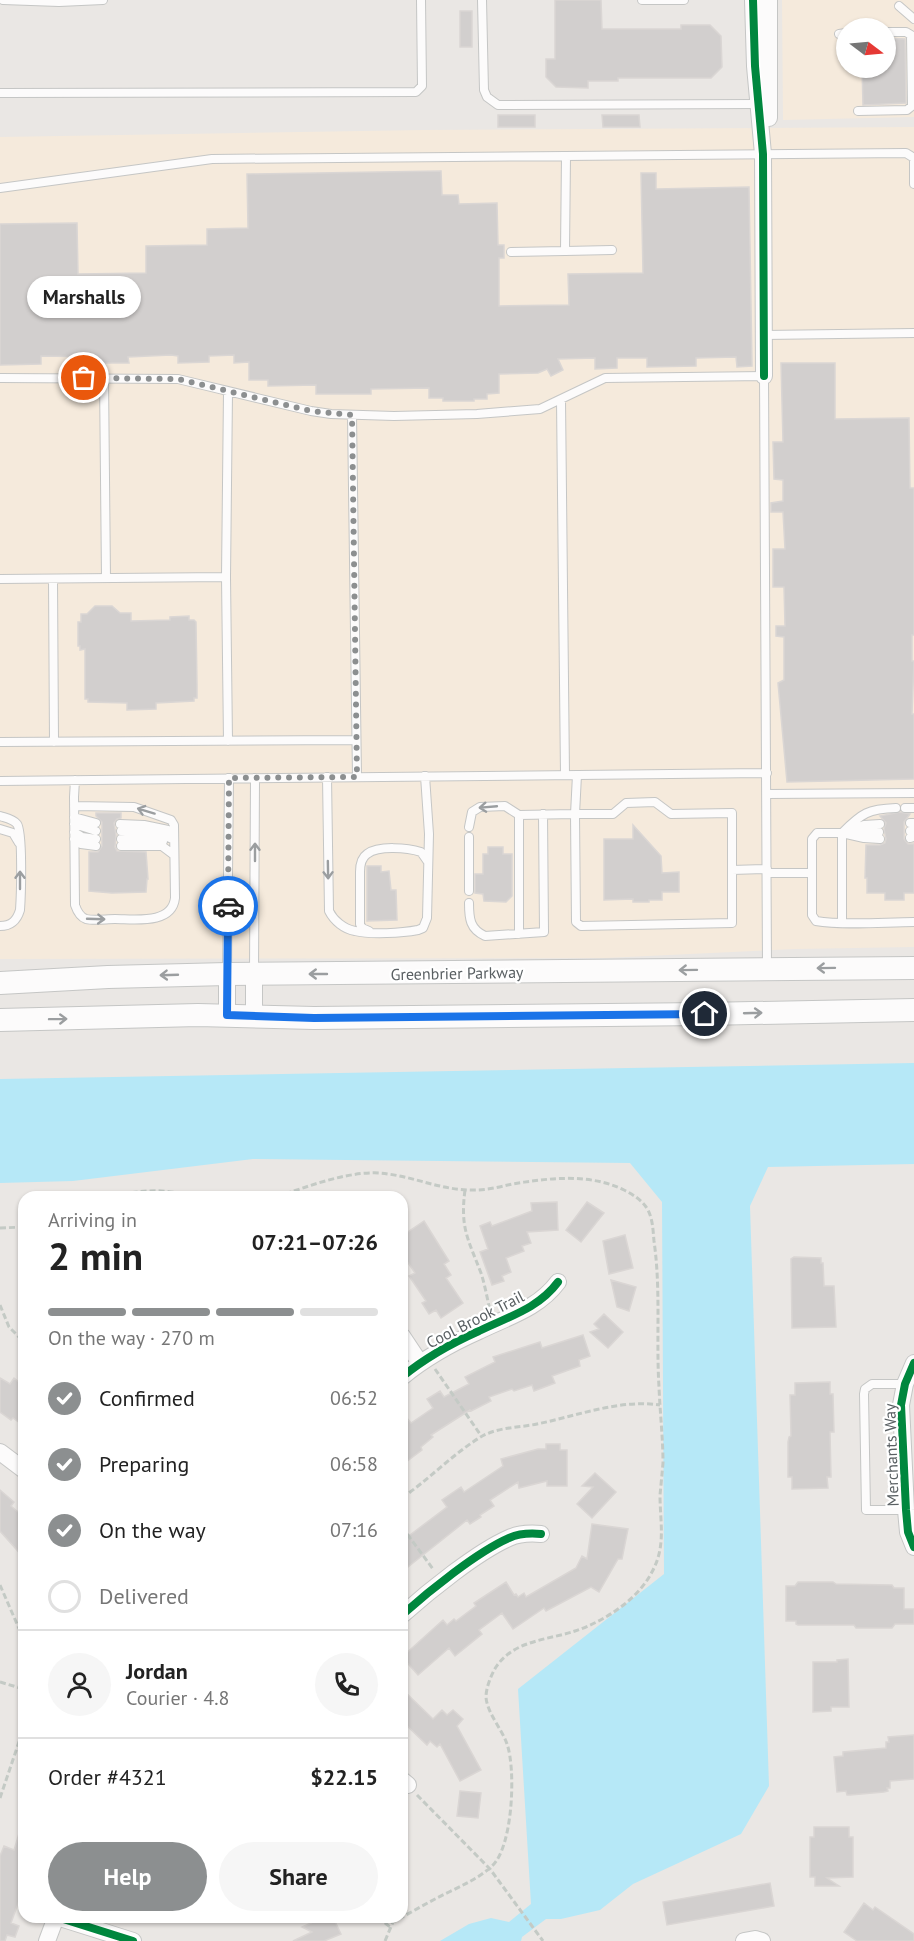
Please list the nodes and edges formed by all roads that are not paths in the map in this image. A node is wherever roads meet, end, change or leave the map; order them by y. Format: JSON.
{"nodes":[{"id":1,"x":3,"y":0,"type":"edge"},
{"id":2,"x":103,"y":0,"type":"edge"},
{"id":3,"x":421,"y":0,"type":"edge"},
{"id":4,"x":482,"y":0,"type":"edge"},
{"id":5,"x":642,"y":0,"type":"edge"},
{"id":6,"x":674,"y":0,"type":"edge"},
{"id":7,"x":684,"y":0,"type":"edge"},
{"id":8,"x":753,"y":0,"type":"edge"},
{"id":9,"x":761,"y":0,"type":"edge"},
{"id":10,"x":769,"y":0,"type":"edge"},
{"id":11,"x":899,"y":6,"type":"dead end"},
{"id":12,"x":914,"y":19,"type":"edge"},
{"id":13,"x":896,"y":32,"type":"edge"},
{"id":14,"x":770,"y":57,"type":"junction"},
{"id":15,"x":0,"y":93,"type":"edge"},
{"id":16,"x":758,"y":104,"type":"junction"},
{"id":17,"x":912,"y":108,"type":"edge"},
{"id":18,"x":858,"y":111,"type":"dead end"},
{"id":19,"x":763,"y":154,"type":"junction"},
{"id":20,"x":566,"y":156,"type":"junction"},
{"id":21,"x":914,"y":184,"type":"edge"},
{"id":22,"x":0,"y":188,"type":"edge"},
{"id":23,"x":612,"y":250,"type":"dead end"},
{"id":24,"x":566,"y":251,"type":"junction"},
{"id":25,"x":511,"y":252,"type":"dead end"},
{"id":26,"x":914,"y":333,"type":"edge"},
{"id":27,"x":764,"y":335,"type":"junction"},
{"id":28,"x":764,"y":376,"type":"junction"},
{"id":29,"x":0,"y":378,"type":"edge"},
{"id":30,"x":104,"y":378,"type":"junction"},
{"id":31,"x":228,"y":392,"type":"junction"},
{"id":32,"x":561,"y":400,"type":"junction"},
{"id":33,"x":352,"y":415,"type":"junction"},
{"id":34,"x":226,"y":577,"type":"junction"},
{"id":35,"x":106,"y":578,"type":"junction"},
{"id":36,"x":0,"y":579,"type":"edge"},
{"id":37,"x":52,"y":579,"type":"junction"},
{"id":38,"x":356,"y":740,"type":"junction"},
{"id":39,"x":54,"y":741,"type":"junction"},
{"id":40,"x":228,"y":741,"type":"junction"},
{"id":41,"x":0,"y":742,"type":"edge"},
{"id":42,"x":766,"y":773,"type":"junction"},
{"id":43,"x":565,"y":775,"type":"junction"},
{"id":44,"x":577,"y":775,"type":"junction"},
{"id":45,"x":426,"y":776,"type":"junction"},
{"id":46,"x":327,"y":777,"type":"junction"},
{"id":47,"x":357,"y":777,"type":"junction"},
{"id":48,"x":229,"y":778,"type":"junction"},
{"id":49,"x":255,"y":778,"type":"junction"},
{"id":50,"x":75,"y":780,"type":"junction"},
{"id":51,"x":0,"y":781,"type":"edge"},
{"id":52,"x":914,"y":793,"type":"edge"},
{"id":53,"x":767,"y":794,"type":"junction"},
{"id":54,"x":74,"y":806,"type":"junction"},
{"id":55,"x":905,"y":808,"type":"edge"},
{"id":56,"x":543,"y":814,"type":"junction"},
{"id":57,"x":575,"y":814,"type":"junction"},
{"id":58,"x":519,"y":815,"type":"junction"},
{"id":59,"x":0,"y":816,"type":"edge"},
{"id":60,"x":469,"y":827,"type":"dead end"},
{"id":61,"x":74,"y":828,"type":"junction"},
{"id":62,"x":0,"y":829,"type":"edge"},
{"id":63,"x":842,"y":833,"type":"junction"},
{"id":64,"x":469,"y":837,"type":"dead end"},
{"id":65,"x":174,"y":844,"type":"junction"},
{"id":66,"x":20,"y":846,"type":"junction"},
{"id":67,"x":429,"y":866,"type":"junction"},
{"id":68,"x":732,"y":870,"type":"junction"},
{"id":69,"x":767,"y":871,"type":"junction"},
{"id":70,"x":812,"y":873,"type":"junction"},
{"id":71,"x":469,"y":891,"type":"dead end"},
{"id":72,"x":469,"y":903,"type":"dead end"},
{"id":73,"x":842,"y":922,"type":"junction"},
{"id":74,"x":914,"y":922,"type":"edge"},
{"id":75,"x":0,"y":926,"type":"edge"},
{"id":76,"x":374,"y":932,"type":"junction"},
{"id":77,"x":519,"y":934,"type":"junction"},
{"id":78,"x":914,"y":968,"type":"edge"},
{"id":79,"x":767,"y":969,"type":"junction"},
{"id":80,"x":227,"y":974,"type":"junction"},
{"id":81,"x":254,"y":974,"type":"junction"},
{"id":82,"x":0,"y":983,"type":"edge"},
{"id":83,"x":914,"y":1010,"type":"edge"},
{"id":84,"x":227,"y":1015,"type":"junction"},
{"id":85,"x":254,"y":1016,"type":"junction"},
{"id":86,"x":0,"y":1020,"type":"edge"},
{"id":87,"x":558,"y":1282,"type":"dead end"},
{"id":88,"x":408,"y":1343,"type":"edge"},
{"id":89,"x":424,"y":1361,"type":"junction"},
{"id":90,"x":914,"y":1363,"type":"edge"},
{"id":91,"x":408,"y":1373,"type":"edge"},
{"id":92,"x":904,"y":1384,"type":"junction"},
{"id":93,"x":0,"y":1452,"type":"edge"},
{"id":94,"x":18,"y":1466,"type":"edge"},
{"id":95,"x":906,"y":1510,"type":"junction"},
{"id":96,"x":542,"y":1534,"type":"dead end"},
{"id":97,"x":914,"y":1547,"type":"edge"},
{"id":98,"x":408,"y":1611,"type":"edge"},
{"id":99,"x":54,"y":1923,"type":"edge"},
{"id":100,"x":76,"y":1923,"type":"edge"},
{"id":101,"x":47,"y":1941,"type":"edge"},
{"id":102,"x":133,"y":1941,"type":"edge"},
{"id":103,"x":744,"y":1941,"type":"edge"},
{"id":104,"x":762,"y":1941,"type":"edge"}],
"edges":[{"from":1,"to":2,"type":"lane"},
{"from":3,"to":15,"type":"lane"},
{"from":4,"to":16,"type":"lane"},
{"from":5,"to":6,"type":"lane"},
{"from":6,"to":7,"type":"lane"},
{"from":8,"to":16,"type":"street"},
{"from":9,"to":14,"type":"street"},
{"from":10,"to":14,"type":"street"},
{"from":11,"to":12,"type":"lane"},
{"from":13,"to":17,"type":"lane"},
{"from":14,"to":19,"type":"street"},
{"from":16,"to":19,"type":"street"},
{"from":17,"to":18,"type":"lane"},
{"from":19,"to":20,"type":"lane"},
{"from":19,"to":21,"type":"lane"},
{"from":19,"to":27,"type":"street"},
{"from":20,"to":22,"type":"lane"},
{"from":20,"to":24,"type":"lane"},
{"from":23,"to":24,"type":"lane"},
{"from":24,"to":25,"type":"lane"},
{"from":26,"to":27,"type":"lane"},
{"from":27,"to":28,"type":"street"},
{"from":28,"to":32,"type":"lane"},
{"from":28,"to":42,"type":"lane"},
{"from":29,"to":30,"type":"lane"},
{"from":30,"to":31,"type":"lane"},
{"from":30,"to":35,"type":"lane"},
{"from":31,"to":33,"type":"lane"},
{"from":31,"to":34,"type":"lane"},
{"from":32,"to":33,"type":"lane"},
{"from":32,"to":43,"type":"lane"},
{"from":33,"to":38,"type":"lane"},
{"from":34,"to":35,"type":"lane"},
{"from":34,"to":40,"type":"lane"},
{"from":35,"to":37,"type":"lane"},
{"from":36,"to":37,"type":"lane"},
{"from":37,"to":39,"type":"lane"},
{"from":38,"to":40,"type":"lane"},
{"from":38,"to":47,"type":"lane"},
{"from":39,"to":40,"type":"lane"},
{"from":39,"to":41,"type":"lane"},
{"from":42,"to":44,"type":"lane"},
{"from":42,"to":53,"type":"lane"},
{"from":43,"to":44,"type":"lane"},
{"from":43,"to":45,"type":"lane"},
{"from":44,"to":57,"type":"lane"},
{"from":45,"to":47,"type":"lane"},
{"from":45,"to":67,"type":"lane"},
{"from":46,"to":47,"type":"lane"},
{"from":46,"to":49,"type":"lane"},
{"from":46,"to":76,"type":"lane","one_way":true},
{"from":48,"to":49,"type":"lane"},
{"from":48,"to":50,"type":"lane"},
{"from":48,"to":80,"type":"lane"},
{"from":81,"to":49,"type":"lane","one_way":true},
{"from":50,"to":51,"type":"lane"},
{"from":50,"to":54,"type":"lane"},
{"from":52,"to":53,"type":"lane"},
{"from":53,"to":69,"type":"lane"},
{"from":54,"to":61,"type":"lane"},
{"from":65,"to":54,"type":"lane","one_way":true},
{"from":55,"to":63,"type":"lane"},
{"from":56,"to":57,"type":"lane"},
{"from":56,"to":58,"type":"lane"},
{"from":56,"to":77,"type":"lane"},
{"from":57,"to":68,"type":"lane"},
{"from":57,"to":68,"type":"lane"},
{"from":58,"to":60,"type":"lane","one_way":true},
{"from":58,"to":77,"type":"lane"},
{"from":59,"to":66,"type":"lane"},
{"from":61,"to":61,"type":"lane"},
{"from":61,"to":65,"type":"lane","one_way":true},
{"from":62,"to":66,"type":"lane"},
{"from":63,"to":63,"type":"lane"},
{"from":63,"to":70,"type":"lane"},
{"from":63,"to":73,"type":"lane"},
{"from":64,"to":71,"type":"lane"},
{"from":65,"to":65,"type":"lane"},
{"from":75,"to":66,"type":"lane","one_way":true},
{"from":67,"to":76,"type":"lane"},
{"from":67,"to":76,"type":"lane"},
{"from":68,"to":69,"type":"lane"},
{"from":69,"to":70,"type":"lane"},
{"from":69,"to":79,"type":"lane"},
{"from":70,"to":73,"type":"lane"},
{"from":72,"to":77,"type":"lane"},
{"from":73,"to":74,"type":"lane"},
{"from":78,"to":79,"type":"main road","name":"Greenbrier Parkway","one_way":true},
{"from":79,"to":81,"type":"main road","name":"Greenbrier Parkway","one_way":true},
{"from":80,"to":81,"type":"main road","name":"Greenbrier Parkway"},
{"from":80,"to":82,"type":"main road","name":"Greenbrier Parkway","one_way":true},
{"from":80,"to":84,"type":"street"},
{"from":81,"to":85,"type":"street"},
{"from":85,"to":83,"type":"main road","one_way":true},
{"from":84,"to":85,"type":"main road"},
{"from":86,"to":84,"type":"main road","one_way":true},
{"from":87,"to":89,"type":"street","name":"Cool Brook Trail"},
{"from":88,"to":89,"type":"street"},
{"from":89,"to":91,"type":"street","name":"Cool Brook Trail"},
{"from":90,"to":92,"type":"street","name":"Merchants Way"},
{"from":92,"to":95,"type":"street","name":"Merchants Way"},
{"from":92,"to":95,"type":"lane"},
{"from":93,"to":94,"type":"street"},
{"from":95,"to":97,"type":"street","name":"Merchants Way"},
{"from":96,"to":98,"type":"street"},
{"from":99,"to":101,"type":"street"},
{"from":100,"to":102,"type":"street"},
{"from":103,"to":104,"type":"street"}]}
